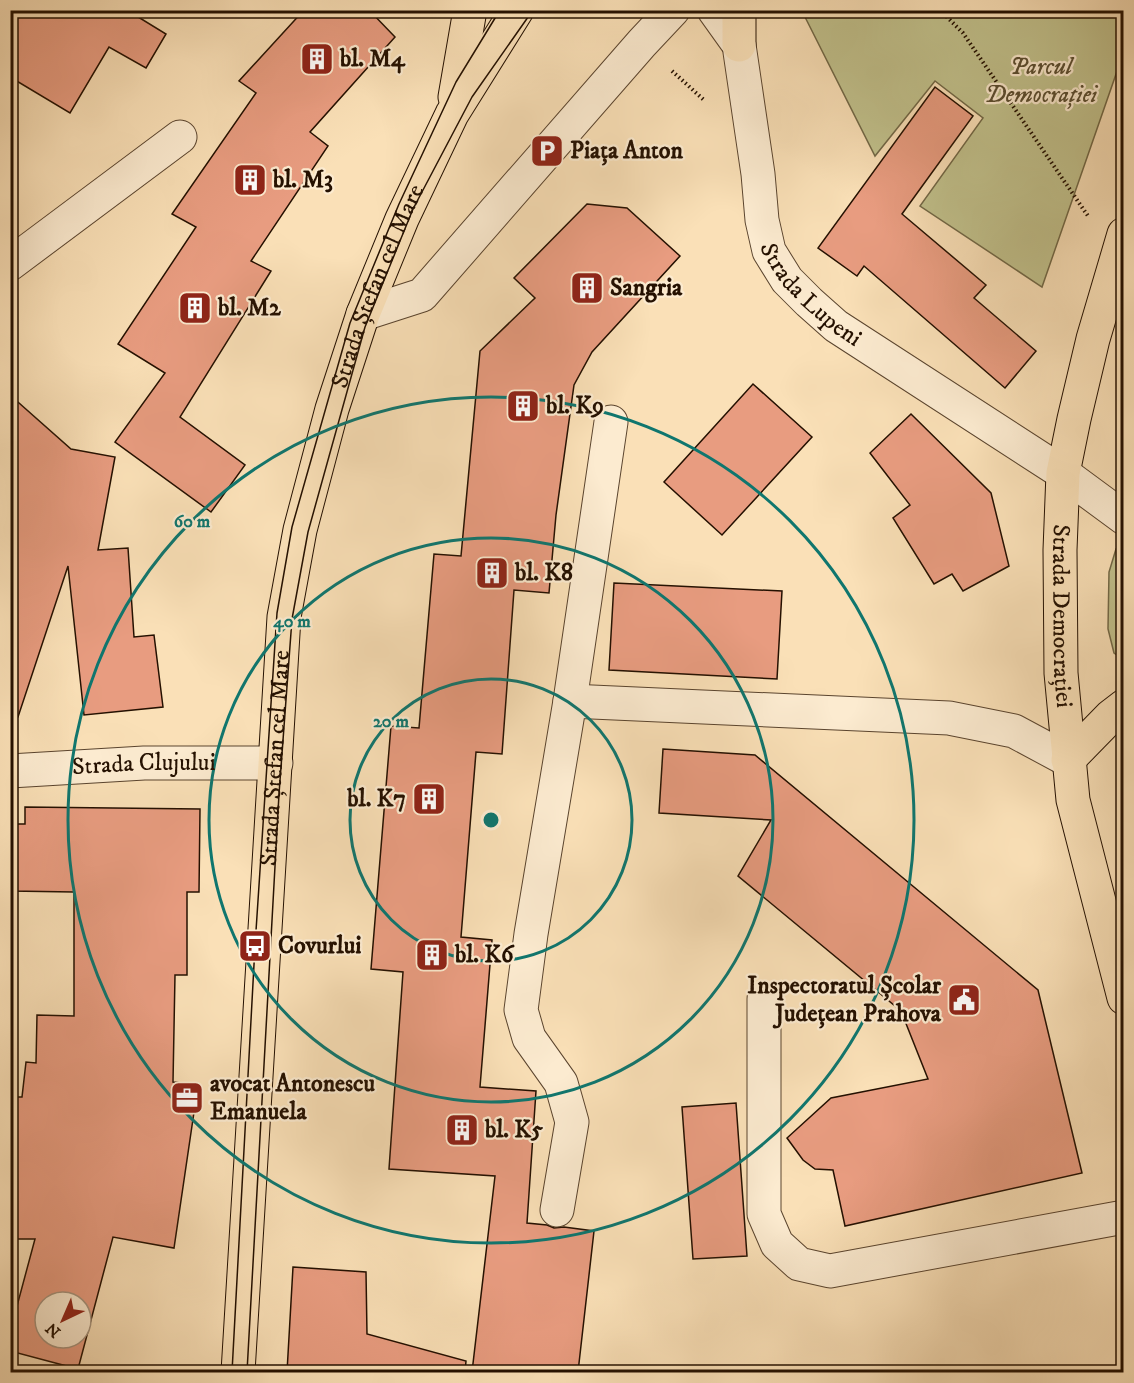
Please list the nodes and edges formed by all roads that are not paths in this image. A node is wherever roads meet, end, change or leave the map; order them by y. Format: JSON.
{"nodes":[{"id":1,"x":470,"y":10,"type":"edge"},
{"id":2,"x":517,"y":10,"type":"edge"},
{"id":3,"x":673,"y":10,"type":"edge"},
{"id":4,"x":714,"y":10,"type":"edge"},
{"id":5,"x":740,"y":10,"type":"edge"},
{"id":6,"x":739,"y":45,"type":"junction"},
{"id":7,"x":452,"y":114,"type":"junction"},
{"id":8,"x":180,"y":137,"type":"dead end"},
{"id":9,"x":1120,"y":245,"type":"edge"},
{"id":10,"x":10,"y":264,"type":"edge"},
{"id":11,"x":363,"y":314,"type":"junction"},
{"id":12,"x":611,"y":422,"type":"dead end"},
{"id":13,"x":1064,"y":473,"type":"junction"},
{"id":14,"x":1124,"y":518,"type":"edge"},
{"id":15,"x":570,"y":701,"type":"junction"},
{"id":16,"x":1124,"y":706,"type":"edge"},
{"id":17,"x":1068,"y":760,"type":"junction"},
{"id":18,"x":276,"y":763,"type":"junction"},
{"id":19,"x":10,"y":771,"type":"edge"},
{"id":20,"x":1124,"y":998,"type":"edge"},
{"id":21,"x":764,"y":999,"type":"dead end"},
{"id":22,"x":557,"y":1210,"type":"dead end"},
{"id":23,"x":1124,"y":1217,"type":"edge"},
{"id":24,"x":238,"y":1372,"type":"edge"}],
"edges":[{"from":1,"to":7,"type":"main road"},
{"from":2,"to":7,"type":"main road","name":"Strada Ștefan cel Mare"},
{"from":3,"to":11,"type":"street"},
{"from":4,"to":6,"type":"street","name":"Strada Lupeni"},
{"from":5,"to":6,"type":"main road"},
{"from":6,"to":13,"type":"street","name":"Strada Lupeni"},
{"from":7,"to":11,"type":"main road","name":"Strada Ștefan cel Mare"},
{"from":8,"to":10,"type":"street"},
{"from":9,"to":13,"type":"main road","name":"Strada Democrației"},
{"from":11,"to":18,"type":"main road","name":"Strada Ștefan cel Mare"},
{"from":12,"to":15,"type":"street"},
{"from":13,"to":14,"type":"street","name":"Strada Lupeni"},
{"from":13,"to":17,"type":"main road","name":"Strada Democrației"},
{"from":15,"to":17,"type":"street"},
{"from":15,"to":22,"type":"street"},
{"from":16,"to":17,"type":"main road"},
{"from":17,"to":20,"type":"main road","name":"Strada Democrației"},
{"from":18,"to":19,"type":"street","name":"Strada Clujului"},
{"from":18,"to":24,"type":"main road","name":"Strada Ștefan cel Mare"},
{"from":21,"to":23,"type":"street"}]}
